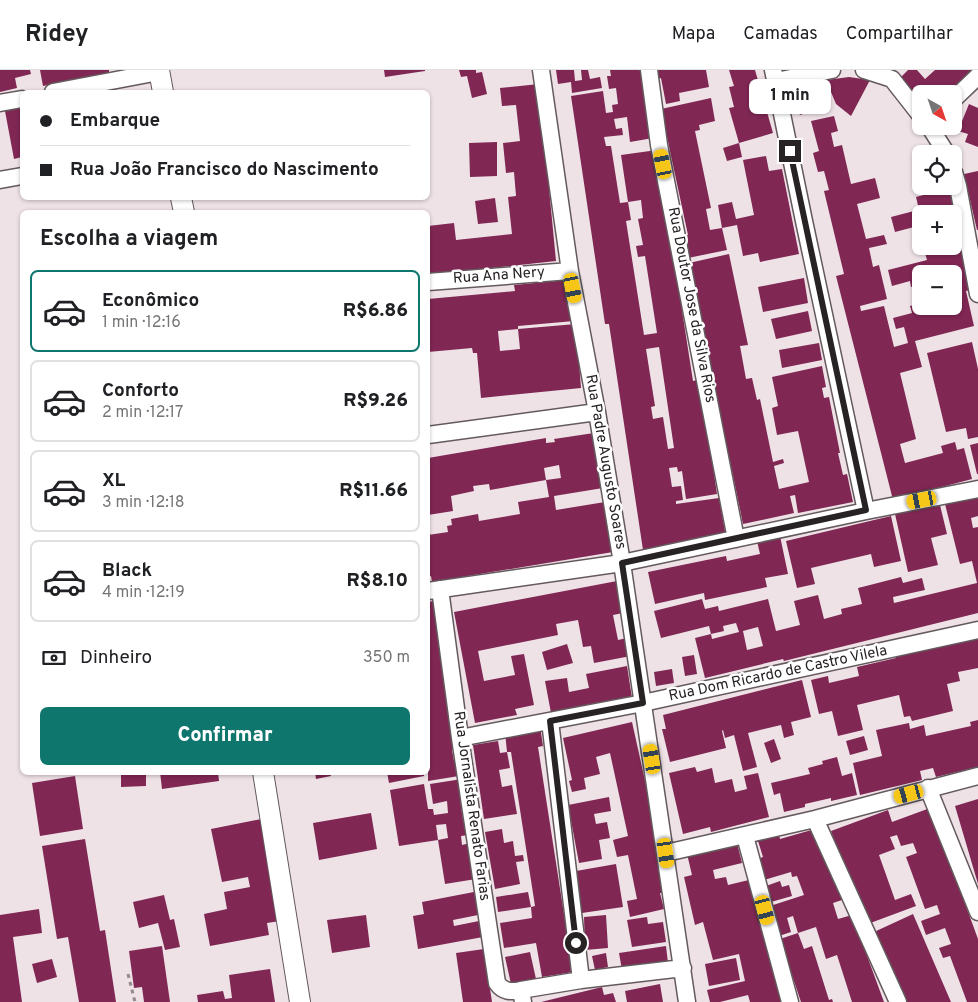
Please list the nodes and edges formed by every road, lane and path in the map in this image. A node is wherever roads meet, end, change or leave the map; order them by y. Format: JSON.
{"nodes":[{"id":1,"x":542,"y":70,"type":"edge"},
{"id":2,"x":648,"y":70,"type":"edge"},
{"id":3,"x":832,"y":70,"type":"edge"},
{"id":4,"x":864,"y":70,"type":"edge"},
{"id":5,"x":159,"y":71,"type":"edge"},
{"id":6,"x":775,"y":75,"type":"edge"},
{"id":7,"x":891,"y":75,"type":"edge"},
{"id":8,"x":978,"y":76,"type":"edge"},
{"id":9,"x":63,"y":90,"type":"edge"},
{"id":10,"x":163,"y":90,"type":"edge"},
{"id":11,"x":962,"y":91,"type":"edge"},
{"id":12,"x":20,"y":99,"type":"edge"},
{"id":13,"x":0,"y":103,"type":"edge"},
{"id":14,"x":912,"y":104,"type":"edge"},
{"id":15,"x":20,"y":176,"type":"edge"},
{"id":16,"x":0,"y":180,"type":"edge"},
{"id":17,"x":960,"y":195,"type":"edge"},
{"id":18,"x":570,"y":271,"type":"junction"},
{"id":19,"x":430,"y":282,"type":"edge"},
{"id":20,"x":978,"y":294,"type":"edge"},
{"id":21,"x":597,"y":412,"type":"junction"},
{"id":22,"x":430,"y":435,"type":"edge"},
{"id":23,"x":978,"y":489,"type":"edge"},
{"id":24,"x":866,"y":510,"type":"junction"},
{"id":25,"x":736,"y":539,"type":"junction"},
{"id":26,"x":622,"y":563,"type":"junction"},
{"id":27,"x":434,"y":590,"type":"edge"},
{"id":28,"x":978,"y":630,"type":"edge"},
{"id":29,"x":643,"y":703,"type":"junction"},
{"id":30,"x":550,"y":721,"type":"junction"},
{"id":31,"x":460,"y":738,"type":"junction"},
{"id":32,"x":263,"y":775,"type":"edge"},
{"id":33,"x":978,"y":776,"type":"edge"},
{"id":34,"x":928,"y":788,"type":"junction"},
{"id":35,"x":815,"y":818,"type":"junction"},
{"id":36,"x":745,"y":836,"type":"junction"},
{"id":37,"x":666,"y":853,"type":"junction"},
{"id":38,"x":978,"y":912,"type":"edge"},
{"id":39,"x":682,"y":968,"type":"junction"},
{"id":40,"x":128,"y":974,"type":"dead end"},
{"id":41,"x":581,"y":980,"type":"junction"},
{"id":42,"x":522,"y":996,"type":"edge"},
{"id":43,"x":135,"y":1002,"type":"edge"},
{"id":44,"x":300,"y":1002,"type":"edge"},
{"id":45,"x":687,"y":1002,"type":"edge"},
{"id":46,"x":790,"y":1002,"type":"edge"},
{"id":47,"x":898,"y":1002,"type":"edge"}],
"edges":[{"from":1,"to":18,"type":"street","name":"Rua Padre Augusto Soares"},
{"from":2,"to":25,"type":"street","name":"Rua Doutor Jose da Silva Rios"},
{"from":3,"to":6,"type":"street"},
{"from":4,"to":7,"type":"street"},
{"from":5,"to":9,"type":"street"},
{"from":5,"to":10,"type":"street"},
{"from":6,"to":24,"type":"street"},
{"from":7,"to":14,"type":"street"},
{"from":8,"to":11,"type":"street"},
{"from":12,"to":13,"type":"street"},
{"from":15,"to":16,"type":"street"},
{"from":17,"to":20,"type":"street"},
{"from":18,"to":19,"type":"street","name":"Rua Ana Nery"},
{"from":18,"to":21,"type":"street","name":"Rua Padre Augusto Soares"},
{"from":21,"to":22,"type":"street"},
{"from":21,"to":26,"type":"street","name":"Rua Padre Augusto Soares"},
{"from":23,"to":24,"type":"street"},
{"from":24,"to":25,"type":"street"},
{"from":25,"to":26,"type":"street"},
{"from":26,"to":27,"type":"street"},
{"from":26,"to":29,"type":"street","name":"Rua Padre Augusto Soares"},
{"from":27,"to":31,"type":"street","name":"Rua Jornalista Renato Farias"},
{"from":28,"to":29,"type":"street","name":"Rua Dom Ricardo de Castro Vilela"},
{"from":29,"to":30,"type":"street","name":"Rua Dom Ricardo de Castro Vilela"},
{"from":29,"to":37,"type":"street","name":"Rua Padre Augusto Soares"},
{"from":30,"to":31,"type":"street","name":"Rua Dom Ricardo de Castro Vilela"},
{"from":30,"to":41,"type":"street"},
{"from":31,"to":42,"type":"street","name":"Rua Jornalista Renato Farias"},
{"from":32,"to":44,"type":"street"},
{"from":33,"to":34,"type":"street"},
{"from":34,"to":35,"type":"street"},
{"from":34,"to":38,"type":"street"},
{"from":35,"to":36,"type":"street"},
{"from":35,"to":47,"type":"street"},
{"from":36,"to":37,"type":"street"},
{"from":36,"to":46,"type":"street"},
{"from":37,"to":39,"type":"street","name":"Rua Padre Augusto Soares"},
{"from":39,"to":41,"type":"street"},
{"from":39,"to":45,"type":"street","name":"Rua Padre Augusto Soares"},
{"from":40,"to":43,"type":"path"},
{"from":41,"to":42,"type":"street"}]}
